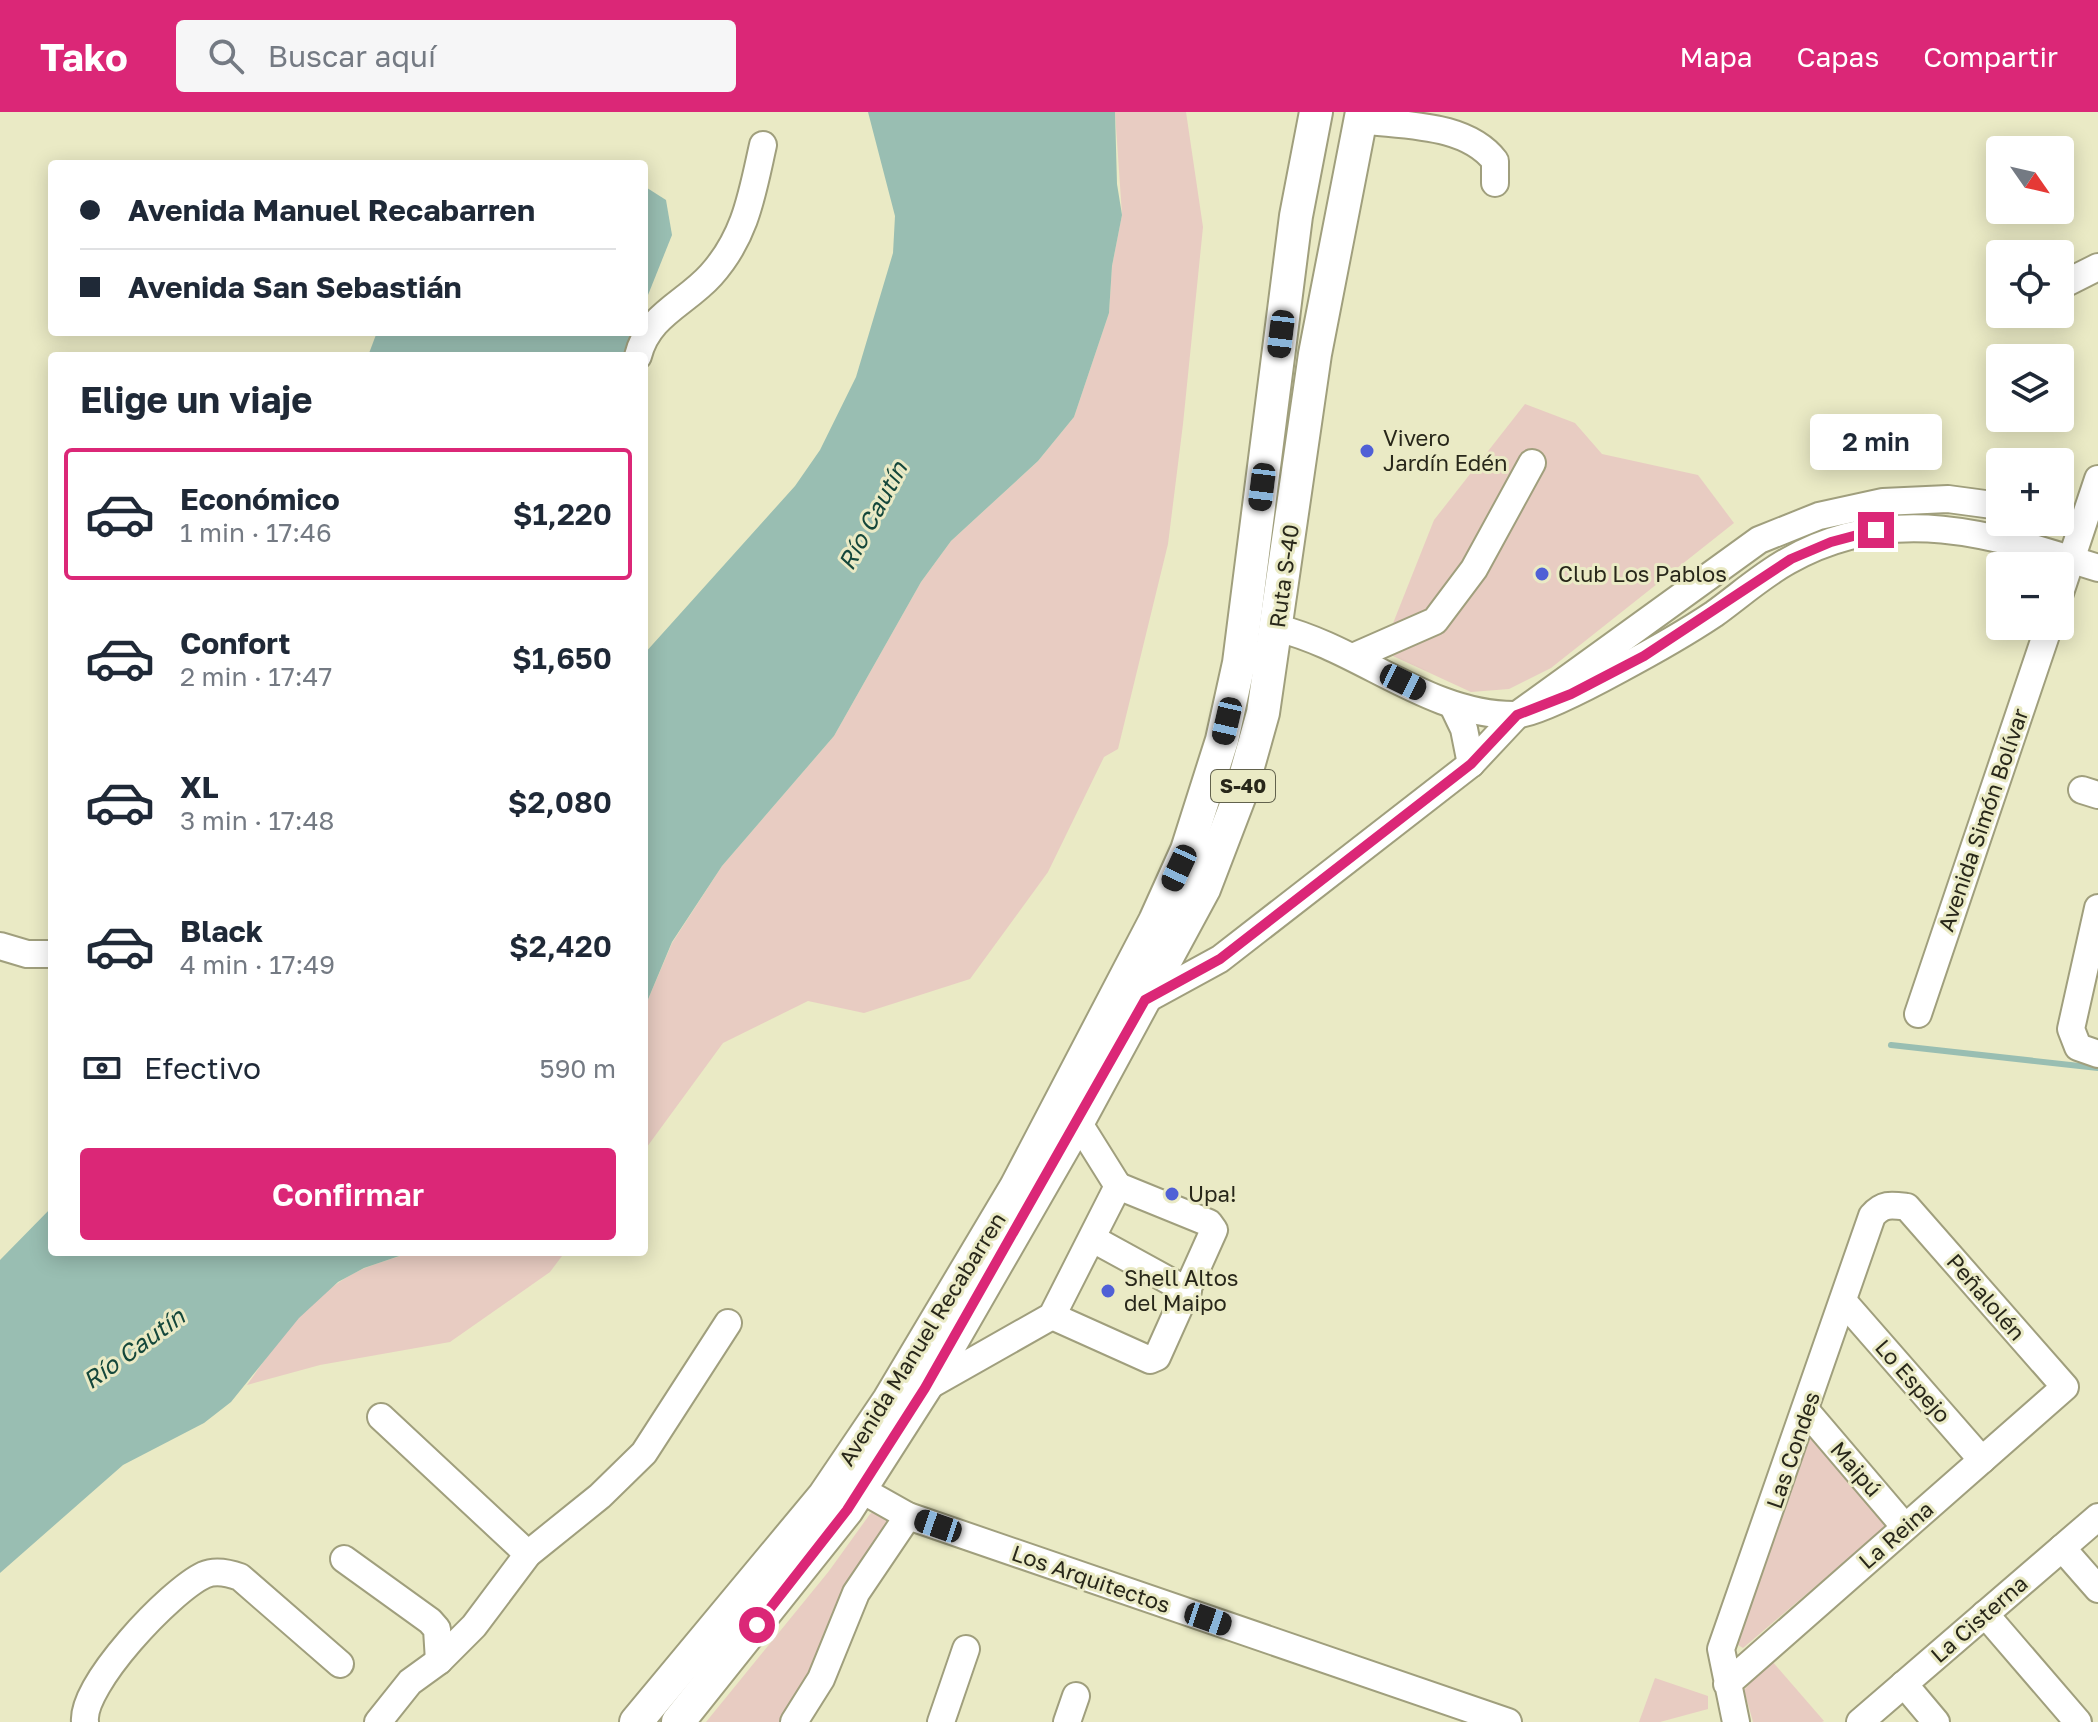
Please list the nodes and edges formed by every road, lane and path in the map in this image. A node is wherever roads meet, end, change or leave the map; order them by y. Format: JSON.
{"nodes":[{"id":1,"x":1316,"y":112,"type":"edge"},
{"id":2,"x":1361,"y":116,"type":"edge"},
{"id":3,"x":763,"y":145,"type":"dead end"},
{"id":4,"x":1495,"y":183,"type":"dead end"},
{"id":5,"x":2098,"y":267,"type":"edge"},
{"id":6,"x":2074,"y":279,"type":"edge"},
{"id":7,"x":648,"y":333,"type":"edge"},
{"id":8,"x":1532,"y":463,"type":"dead end"},
{"id":9,"x":2098,"y":479,"type":"edge"},
{"id":10,"x":1986,"y":504,"type":"edge"},
{"id":11,"x":2080,"y":528,"type":"edge"},
{"id":12,"x":2049,"y":552,"type":"edge"},
{"id":13,"x":2073,"y":552,"type":"edge"},
{"id":14,"x":2074,"y":560,"type":"edge"},
{"id":15,"x":2098,"y":568,"type":"edge"},
{"id":16,"x":1245,"y":624,"type":"junction"},
{"id":17,"x":1277,"y":628,"type":"junction"},
{"id":18,"x":2044,"y":640,"type":"edge"},
{"id":19,"x":1353,"y":657,"type":"junction"},
{"id":20,"x":1453,"y":706,"type":"junction"},
{"id":21,"x":1517,"y":715,"type":"junction"},
{"id":22,"x":1471,"y":764,"type":"junction"},
{"id":23,"x":2097,"y":910,"type":"edge"},
{"id":24,"x":1168,"y":928,"type":"junction"},
{"id":25,"x":0,"y":946,"type":"edge"},
{"id":26,"x":48,"y":954,"type":"edge"},
{"id":27,"x":1220,"y":959,"type":"junction"},
{"id":28,"x":1145,"y":1000,"type":"junction"},
{"id":29,"x":1918,"y":1014,"type":"dead end"},
{"id":30,"x":2098,"y":1054,"type":"edge"},
{"id":31,"x":1078,"y":1122,"type":"junction"},
{"id":32,"x":1118,"y":1186,"type":"junction"},
{"id":33,"x":1907,"y":1207,"type":"joint"},
{"id":34,"x":1093,"y":1239,"type":"junction"},
{"id":35,"x":1188,"y":1291,"type":"junction"},
{"id":36,"x":1843,"y":1301,"type":"junction"},
{"id":37,"x":1052,"y":1316,"type":"junction"},
{"id":38,"x":728,"y":1323,"type":"dead end"},
{"id":39,"x":2065,"y":1387,"type":"joint"},
{"id":40,"x":925,"y":1388,"type":"junction"},
{"id":41,"x":1807,"y":1412,"type":"junction"},
{"id":42,"x":381,"y":1417,"type":"dead end"},
{"id":43,"x":1982,"y":1460,"type":"junction"},
{"id":44,"x":860,"y":1489,"type":"junction"},
{"id":45,"x":908,"y":1516,"type":"junction"},
{"id":46,"x":2098,"y":1517,"type":"edge"},
{"id":47,"x":1905,"y":1527,"type":"junction"},
{"id":48,"x":2062,"y":1548,"type":"junction"},
{"id":49,"x":528,"y":1554,"type":"junction"},
{"id":50,"x":344,"y":1559,"type":"dead end"},
{"id":51,"x":2098,"y":1589,"type":"edge"},
{"id":52,"x":1985,"y":1614,"type":"junction"},
{"id":53,"x":966,"y":1649,"type":"dead end"},
{"id":54,"x":439,"y":1661,"type":"junction"},
{"id":55,"x":340,"y":1664,"type":"dead end"},
{"id":56,"x":1727,"y":1684,"type":"junction"},
{"id":57,"x":1904,"y":1684,"type":"junction"},
{"id":58,"x":666,"y":1686,"type":"junction"},
{"id":59,"x":1076,"y":1696,"type":"dead end"},
{"id":60,"x":1731,"y":1721,"type":"edge"},
{"id":61,"x":85,"y":1722,"type":"edge"},
{"id":62,"x":378,"y":1722,"type":"edge"},
{"id":63,"x":636,"y":1722,"type":"edge"},
{"id":64,"x":645,"y":1722,"type":"edge"},
{"id":65,"x":678,"y":1722,"type":"edge"},
{"id":66,"x":794,"y":1722,"type":"edge"},
{"id":67,"x":941,"y":1722,"type":"edge"},
{"id":68,"x":1067,"y":1722,"type":"edge"},
{"id":69,"x":1508,"y":1722,"type":"edge"},
{"id":70,"x":1860,"y":1722,"type":"edge"},
{"id":71,"x":1936,"y":1722,"type":"edge"},
{"id":72,"x":2078,"y":1722,"type":"edge"}],
"edges":[{"from":1,"to":16,"type":"main road","name":"Ruta S-40","number":"S-40"},
{"from":2,"to":4,"type":"street"},
{"from":2,"to":17,"type":"main road","name":"Ruta S-40","number":"S-40"},
{"from":3,"to":7,"type":"street"},
{"from":5,"to":6,"type":"street"},
{"from":8,"to":19,"type":"street"},
{"from":9,"to":11,"type":"street"},
{"from":10,"to":21,"type":"street"},
{"from":11,"to":13,"type":"street"},
{"from":12,"to":21,"type":"street"},
{"from":14,"to":15,"type":"street"},
{"from":16,"to":17,"type":"main road"},
{"from":16,"to":24,"type":"main road","name":"Ruta S-40","number":"S-40"},
{"from":17,"to":19,"type":"street"},
{"from":17,"to":24,"type":"main road","name":"Ruta S-40","number":"S-40"},
{"from":18,"to":29,"type":"street","name":"Avenida Simón Bolívar"},
{"from":19,"to":20,"type":"street"},
{"from":20,"to":21,"type":"street"},
{"from":20,"to":22,"type":"street"},
{"from":21,"to":22,"type":"street"},
{"from":22,"to":27,"type":"street"},
{"from":23,"to":30,"type":"street"},
{"from":24,"to":27,"type":"street"},
{"from":24,"to":28,"type":"main road","name":"Avenida Manuel Recabarren","number":"S-40"},
{"from":24,"to":58,"type":"main road","name":"Avenida Manuel Recabarren","number":"S-40"},
{"from":25,"to":26,"type":"street"},
{"from":27,"to":28,"type":"street"},
{"from":28,"to":31,"type":"main road","name":"Avenida Manuel Recabarren","number":"S-40"},
{"from":31,"to":32,"type":"street"},
{"from":31,"to":40,"type":"main road","name":"Avenida Manuel Recabarren","number":"S-40"},
{"from":32,"to":34,"type":"street"},
{"from":32,"to":35,"type":"street"},
{"from":33,"to":36,"type":"street","name":"Las Condes"},
{"from":33,"to":39,"type":"street","name":"Peñalolén"},
{"from":34,"to":35,"type":"street"},
{"from":34,"to":37,"type":"street"},
{"from":35,"to":37,"type":"street"},
{"from":36,"to":41,"type":"street","name":"Las Condes"},
{"from":36,"to":43,"type":"street","name":"Lo Espejo"},
{"from":37,"to":40,"type":"street"},
{"from":38,"to":49,"type":"street"},
{"from":39,"to":43,"type":"street","name":"La Reina"},
{"from":40,"to":44,"type":"main road","name":"Avenida Manuel Recabarren","number":"S-40"},
{"from":41,"to":47,"type":"street","name":"Maipú"},
{"from":41,"to":56,"type":"street","name":"Las Condes"},
{"from":42,"to":49,"type":"street"},
{"from":43,"to":47,"type":"street","name":"La Reina"},
{"from":44,"to":45,"type":"street","name":"Los Arquitectos"},
{"from":44,"to":65,"type":"main road","name":"Avenida Manuel Recabarren","number":"S-40"},
{"from":45,"to":66,"type":"street"},
{"from":45,"to":69,"type":"street","name":"Los Arquitectos"},
{"from":46,"to":48,"type":"street","name":"La Cisterna"},
{"from":47,"to":56,"type":"street","name":"La Reina"},
{"from":48,"to":51,"type":"street"},
{"from":48,"to":52,"type":"street","name":"La Cisterna"},
{"from":49,"to":54,"type":"street"},
{"from":50,"to":54,"type":"street"},
{"from":52,"to":57,"type":"street","name":"La Cisterna"},
{"from":52,"to":72,"type":"street"},
{"from":53,"to":67,"type":"street"},
{"from":54,"to":62,"type":"street"},
{"from":55,"to":61,"type":"street"},
{"from":56,"to":60,"type":"street","name":"Las Condes"},
{"from":57,"to":70,"type":"street","name":"La Cisterna"},
{"from":57,"to":71,"type":"street"},
{"from":58,"to":63,"type":"main road","name":"Avenida Manuel Recabarren","number":"S-40"},
{"from":58,"to":64,"type":"street"},
{"from":59,"to":68,"type":"street"}]}
